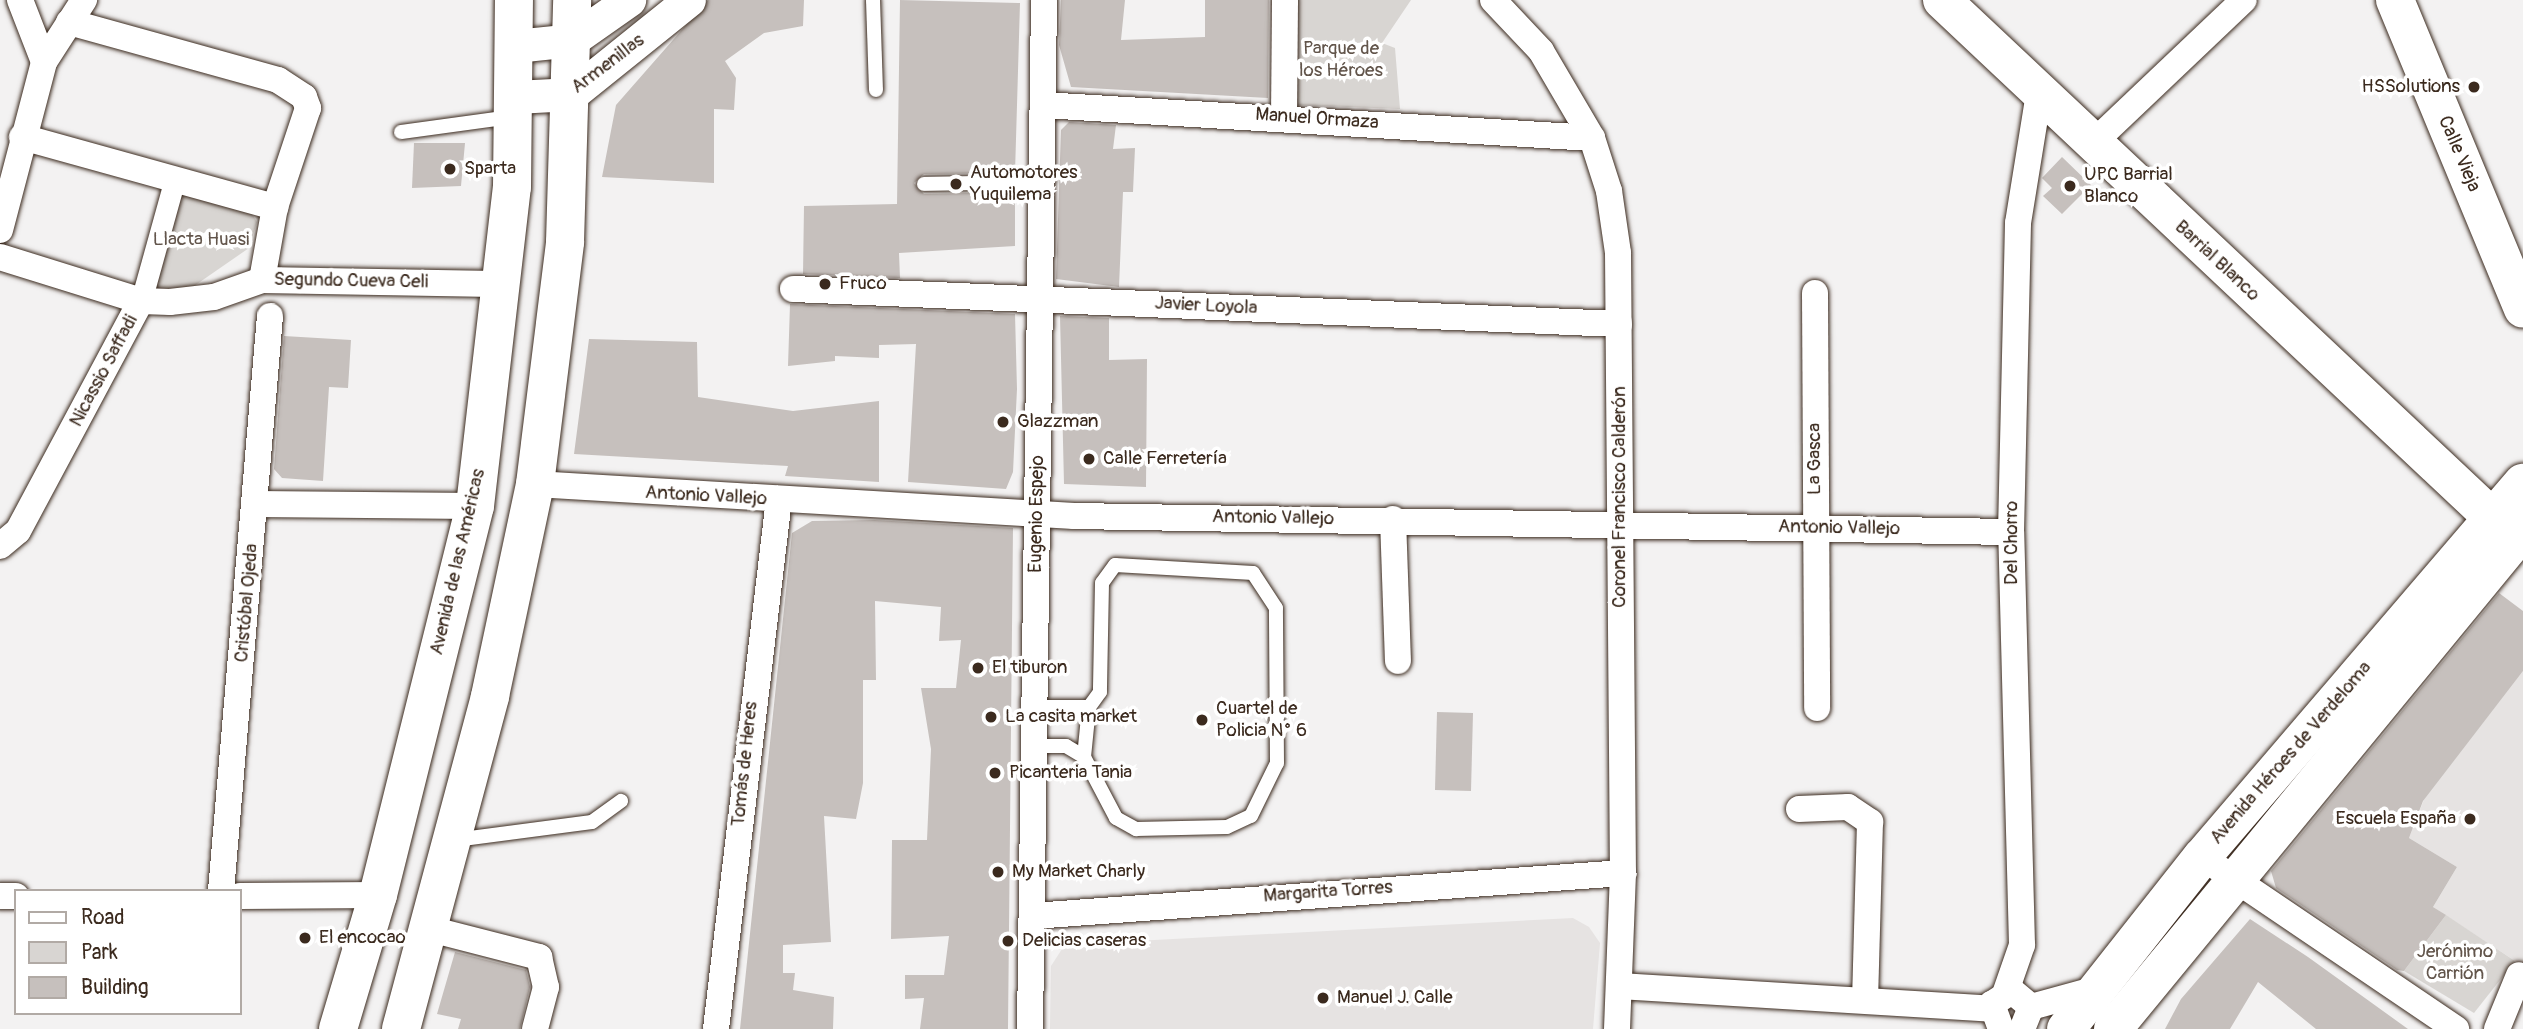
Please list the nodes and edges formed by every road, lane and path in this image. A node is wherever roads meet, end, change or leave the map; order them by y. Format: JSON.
{"nodes":[{"id":1,"x":20,"y":0,"type":"edge"},
{"id":2,"x":84,"y":0,"type":"edge"},
{"id":3,"x":514,"y":0,"type":"edge"},
{"id":4,"x":572,"y":0,"type":"edge"},
{"id":5,"x":629,"y":0,"type":"edge"},
{"id":6,"x":690,"y":0,"type":"edge"},
{"id":7,"x":873,"y":0,"type":"edge"},
{"id":8,"x":1044,"y":0,"type":"edge"},
{"id":9,"x":1285,"y":0,"type":"edge"},
{"id":10,"x":1493,"y":0,"type":"edge"},
{"id":11,"x":1942,"y":0,"type":"edge"},
{"id":12,"x":2244,"y":0,"type":"edge"},
{"id":13,"x":2395,"y":0,"type":"edge"},
{"id":14,"x":69,"y":22,"type":"junction"},
{"id":15,"x":572,"y":40,"type":"junction"},
{"id":16,"x":515,"y":46,"type":"junction"},
{"id":17,"x":44,"y":62,"type":"junction"},
{"id":18,"x":876,"y":90,"type":"dead end"},
{"id":19,"x":2039,"y":93,"type":"junction"},
{"id":20,"x":572,"y":94,"type":"junction"},
{"id":21,"x":1043,"y":105,"type":"junction"},
{"id":22,"x":515,"y":107,"type":"junction"},
{"id":23,"x":1284,"y":117,"type":"junction"},
{"id":24,"x":401,"y":132,"type":"dead end"},
{"id":25,"x":22,"y":137,"type":"junction"},
{"id":26,"x":1591,"y":138,"type":"junction"},
{"id":27,"x":2092,"y":144,"type":"junction"},
{"id":28,"x":175,"y":178,"type":"junction"},
{"id":29,"x":1044,"y":182,"type":"junction"},
{"id":30,"x":924,"y":184,"type":"dead end"},
{"id":31,"x":275,"y":207,"type":"junction"},
{"id":32,"x":0,"y":230,"type":"edge"},
{"id":33,"x":0,"y":257,"type":"edge"},
{"id":34,"x":262,"y":280,"type":"junction"},
{"id":35,"x":502,"y":284,"type":"junction"},
{"id":36,"x":793,"y":289,"type":"dead end"},
{"id":37,"x":1815,"y":293,"type":"dead end"},
{"id":38,"x":1042,"y":298,"type":"junction"},
{"id":39,"x":141,"y":300,"type":"junction"},
{"id":40,"x":2523,"y":309,"type":"edge"},
{"id":41,"x":270,"y":316,"type":"dead end"},
{"id":42,"x":1619,"y":324,"type":"junction"},
{"id":43,"x":2523,"y":483,"type":"edge"},
{"id":44,"x":535,"y":484,"type":"junction"},
{"id":45,"x":779,"y":499,"type":"junction"},
{"id":46,"x":256,"y":504,"type":"junction"},
{"id":47,"x":475,"y":506,"type":"junction"},
{"id":48,"x":1037,"y":512,"type":"junction"},
{"id":49,"x":1392,"y":519,"type":"junction"},
{"id":50,"x":1619,"y":525,"type":"junction"},
{"id":51,"x":1814,"y":527,"type":"junction"},
{"id":52,"x":2011,"y":532,"type":"junction"},
{"id":53,"x":2514,"y":533,"type":"edge"},
{"id":54,"x":0,"y":547,"type":"edge"},
{"id":55,"x":1398,"y":661,"type":"dead end"},
{"id":56,"x":1035,"y":707,"type":"junction"},
{"id":57,"x":1089,"y":707,"type":"junction"},
{"id":58,"x":1817,"y":708,"type":"dead end"},
{"id":59,"x":1035,"y":746,"type":"junction"},
{"id":60,"x":1084,"y":757,"type":"junction"},
{"id":61,"x":621,"y":801,"type":"dead end"},
{"id":62,"x":1799,"y":809,"type":"dead end"},
{"id":63,"x":453,"y":840,"type":"junction"},
{"id":64,"x":2216,"y":868,"type":"junction"},
{"id":65,"x":1623,"y":873,"type":"junction"},
{"id":66,"x":221,"y":889,"type":"edge"},
{"id":67,"x":378,"y":895,"type":"junction"},
{"id":68,"x":242,"y":896,"type":"edge"},
{"id":69,"x":1033,"y":916,"type":"junction"},
{"id":70,"x":430,"y":929,"type":"junction"},
{"id":71,"x":2519,"y":975,"type":"dead end"},
{"id":72,"x":1620,"y":986,"type":"junction"},
{"id":73,"x":2097,"y":989,"type":"junction"},
{"id":74,"x":1865,"y":998,"type":"junction"},
{"id":75,"x":1999,"y":1010,"type":"edge"},
{"id":76,"x":2026,"y":1018,"type":"edge"},
{"id":77,"x":338,"y":1029,"type":"edge"},
{"id":78,"x":401,"y":1029,"type":"edge"},
{"id":79,"x":535,"y":1029,"type":"edge"},
{"id":80,"x":716,"y":1029,"type":"edge"},
{"id":81,"x":1030,"y":1029,"type":"edge"},
{"id":82,"x":1617,"y":1029,"type":"edge"},
{"id":83,"x":2066,"y":1029,"type":"edge"},
{"id":84,"x":2113,"y":1029,"type":"edge"},
{"id":85,"x":2456,"y":1029,"type":"edge"},
{"id":86,"x":2497,"y":1029,"type":"edge"}],
"edges":[{"from":1,"to":17,"type":"street"},
{"from":2,"to":14,"type":"street"},
{"from":3,"to":16,"type":"main road","name":"Avenida de las Américas"},
{"from":4,"to":15,"type":"main road"},
{"from":5,"to":15,"type":"street","name":"Armenillas"},
{"from":6,"to":20,"type":"street","name":"Armenillas"},
{"from":7,"to":18,"type":"lane"},
{"from":8,"to":21,"type":"street","name":"Eugenio Espejo"},
{"from":9,"to":23,"type":"street"},
{"from":10,"to":26,"type":"street","name":"Coronel Francisco Calderón"},
{"from":11,"to":19,"type":"main road","name":"Barrial Blanco"},
{"from":12,"to":27,"type":"street"},
{"from":13,"to":40,"type":"main road","name":"Calle Vieja"},
{"from":14,"to":17,"type":"street"},
{"from":14,"to":31,"type":"street"},
{"from":15,"to":16,"type":"street","name":"Armenillas"},
{"from":15,"to":20,"type":"main road"},
{"from":16,"to":22,"type":"main road","name":"Avenida de las Américas"},
{"from":17,"to":25,"type":"street"},
{"from":19,"to":27,"type":"main road","name":"Barrial Blanco"},
{"from":19,"to":52,"type":"street","name":"Del Chorro"},
{"from":20,"to":22,"type":"street","name":"Armenillas"},
{"from":20,"to":44,"type":"main road"},
{"from":21,"to":23,"type":"street","name":"Manuel Ormaza"},
{"from":21,"to":29,"type":"street","name":"Eugenio Espejo"},
{"from":22,"to":24,"type":"lane"},
{"from":22,"to":35,"type":"main road","name":"Avenida de las Américas"},
{"from":23,"to":26,"type":"street","name":"Manuel Ormaza"},
{"from":25,"to":28,"type":"street"},
{"from":25,"to":32,"type":"street"},
{"from":26,"to":42,"type":"street","name":"Coronel Francisco Calderón"},
{"from":27,"to":53,"type":"main road","name":"Barrial Blanco"},
{"from":28,"to":31,"type":"street"},
{"from":28,"to":39,"type":"street","name":"Nicassio Saffadi"},
{"from":29,"to":30,"type":"lane"},
{"from":29,"to":38,"type":"street","name":"Eugenio Espejo"},
{"from":31,"to":34,"type":"street"},
{"from":33,"to":39,"type":"street","name":"Segundo Cueva Celi"},
{"from":34,"to":35,"type":"street","name":"Segundo Cueva Celi"},
{"from":34,"to":39,"type":"street","name":"Segundo Cueva Celi"},
{"from":35,"to":47,"type":"main road","name":"Avenida de las Américas"},
{"from":36,"to":38,"type":"street","name":"Javier Loyola"},
{"from":37,"to":51,"type":"street","name":"La Gasca"},
{"from":38,"to":42,"type":"street","name":"Javier Loyola"},
{"from":38,"to":48,"type":"street","name":"Eugenio Espejo"},
{"from":39,"to":54,"type":"street","name":"Nicassio Saffadi"},
{"from":41,"to":46,"type":"street","name":"Cristóbal Ojeda"},
{"from":42,"to":50,"type":"street","name":"Coronel Francisco Calderón"},
{"from":43,"to":53,"type":"main road","name":"Avenida Héroes de Verdeloma"},
{"from":44,"to":45,"type":"street","name":"Antonio Vallejo"},
{"from":44,"to":63,"type":"main road"},
{"from":45,"to":48,"type":"street","name":"Antonio Vallejo"},
{"from":45,"to":80,"type":"street","name":"Tomás de Heres"},
{"from":46,"to":47,"type":"street"},
{"from":46,"to":66,"type":"street","name":"Cristóbal Ojeda"},
{"from":47,"to":67,"type":"main road","name":"Avenida de las Américas"},
{"from":48,"to":49,"type":"street","name":"Antonio Vallejo"},
{"from":48,"to":56,"type":"street","name":"Eugenio Espejo"},
{"from":49,"to":50,"type":"street","name":"Antonio Vallejo"},
{"from":49,"to":55,"type":"street"},
{"from":50,"to":51,"type":"street","name":"Antonio Vallejo"},
{"from":50,"to":65,"type":"street","name":"Coronel Francisco Calderón"},
{"from":51,"to":52,"type":"street","name":"Antonio Vallejo"},
{"from":51,"to":58,"type":"street","name":"La Gasca"},
{"from":52,"to":75,"type":"street","name":"Del Chorro"},
{"from":53,"to":64,"type":"main road","name":"Avenida Héroes de Verdeloma"},
{"from":56,"to":57,"type":"lane"},
{"from":56,"to":59,"type":"street","name":"Eugenio Espejo"},
{"from":57,"to":60,"type":"lane"},
{"from":57,"to":60,"type":"lane"},
{"from":59,"to":60,"type":"lane"},
{"from":59,"to":69,"type":"street","name":"Eugenio Espejo"},
{"from":61,"to":63,"type":"lane"},
{"from":62,"to":74,"type":"street"},
{"from":63,"to":70,"type":"main road"},
{"from":64,"to":73,"type":"main road","name":"Avenida Héroes de Verdeloma"},
{"from":64,"to":84,"type":"main road","name":"Avenida Héroes de Verdeloma"},
{"from":64,"to":85,"type":"street"},
{"from":65,"to":69,"type":"street","name":"Margarita Torres"},
{"from":65,"to":72,"type":"street","name":"Coronel Francisco Calderón"},
{"from":67,"to":68,"type":"street"},
{"from":67,"to":77,"type":"main road","name":"Avenida de las Américas"},
{"from":69,"to":81,"type":"street","name":"Eugenio Espejo"},
{"from":70,"to":78,"type":"main road"},
{"from":70,"to":79,"type":"street"},
{"from":71,"to":86,"type":"street"},
{"from":72,"to":74,"type":"street"},
{"from":72,"to":82,"type":"street","name":"Coronel Francisco Calderón"},
{"from":73,"to":76,"type":"street"},
{"from":73,"to":83,"type":"main road","name":"Avenida Héroes de Verdeloma"},
{"from":74,"to":75,"type":"street"},
{"from":75,"to":76,"type":"street"}]}
